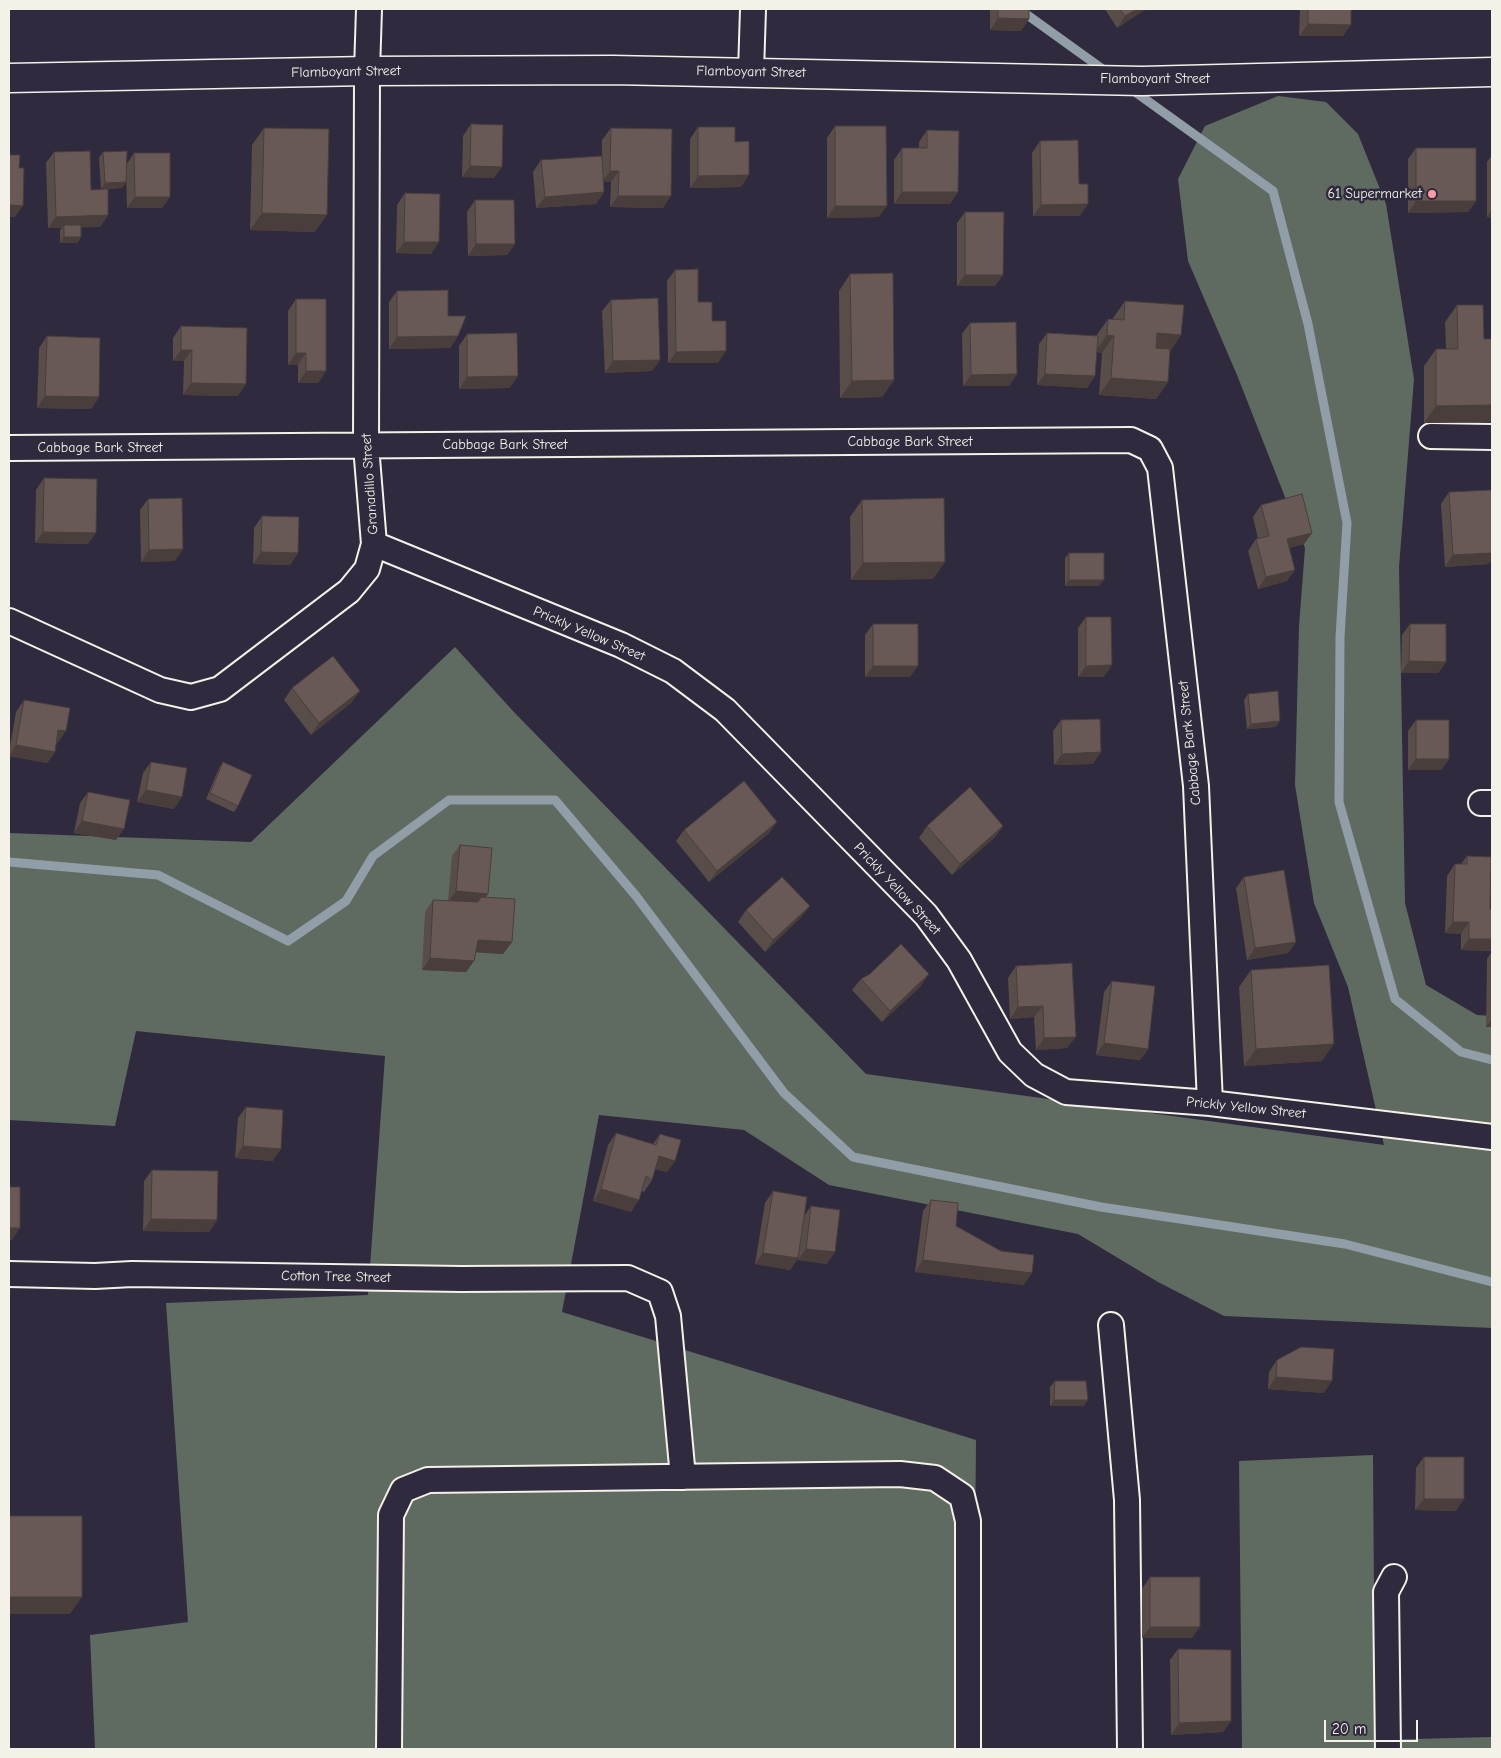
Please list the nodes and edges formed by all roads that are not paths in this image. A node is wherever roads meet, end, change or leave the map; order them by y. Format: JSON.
{"nodes":[{"id":1,"x":369,"y":9,"type":"edge"},
{"id":2,"x":753,"y":9,"type":"edge"},
{"id":3,"x":367,"y":71,"type":"junction"},
{"id":4,"x":752,"y":72,"type":"junction"},
{"id":5,"x":1492,"y":72,"type":"edge"},
{"id":6,"x":9,"y":78,"type":"edge"},
{"id":7,"x":1431,"y":436,"type":"dead end"},
{"id":8,"x":1492,"y":438,"type":"edge"},
{"id":9,"x":366,"y":446,"type":"junction"},
{"id":10,"x":9,"y":448,"type":"edge"},
{"id":11,"x":374,"y":544,"type":"junction"},
{"id":12,"x":9,"y":621,"type":"edge"},
{"id":13,"x":1210,"y":1103,"type":"junction"},
{"id":14,"x":1492,"y":1137,"type":"edge"},
{"id":15,"x":9,"y":1274,"type":"edge"},
{"id":16,"x":1111,"y":1325,"type":"dead end"},
{"id":17,"x":683,"y":1477,"type":"junction"},
{"id":18,"x":1394,"y":1577,"type":"dead end"},
{"id":19,"x":389,"y":1749,"type":"edge"},
{"id":20,"x":968,"y":1749,"type":"edge"},
{"id":21,"x":1130,"y":1749,"type":"edge"},
{"id":22,"x":1388,"y":1749,"type":"edge"}],
"edges":[{"from":1,"to":3,"type":"street","name":"Granadillo Street"},
{"from":2,"to":4,"type":"street"},
{"from":3,"to":4,"type":"street","name":"Flamboyant Street"},
{"from":3,"to":6,"type":"street","name":"Flamboyant Street"},
{"from":3,"to":9,"type":"street","name":"Granadillo Street"},
{"from":4,"to":5,"type":"street","name":"Flamboyant Street"},
{"from":7,"to":8,"type":"street"},
{"from":9,"to":10,"type":"street","name":"Cabbage Bark Street"},
{"from":9,"to":11,"type":"street","name":"Granadillo Street"},
{"from":9,"to":13,"type":"street","name":"Cabbage Bark Street"},
{"from":11,"to":12,"type":"street","name":"Granadillo Street"},
{"from":11,"to":13,"type":"street","name":"Prickly Yellow Street"},
{"from":13,"to":14,"type":"street","name":"Prickly Yellow Street"},
{"from":15,"to":17,"type":"street","name":"Cotton Tree Street"},
{"from":16,"to":21,"type":"street"},
{"from":17,"to":19,"type":"street"},
{"from":17,"to":20,"type":"street"},
{"from":18,"to":22,"type":"street"}]}
